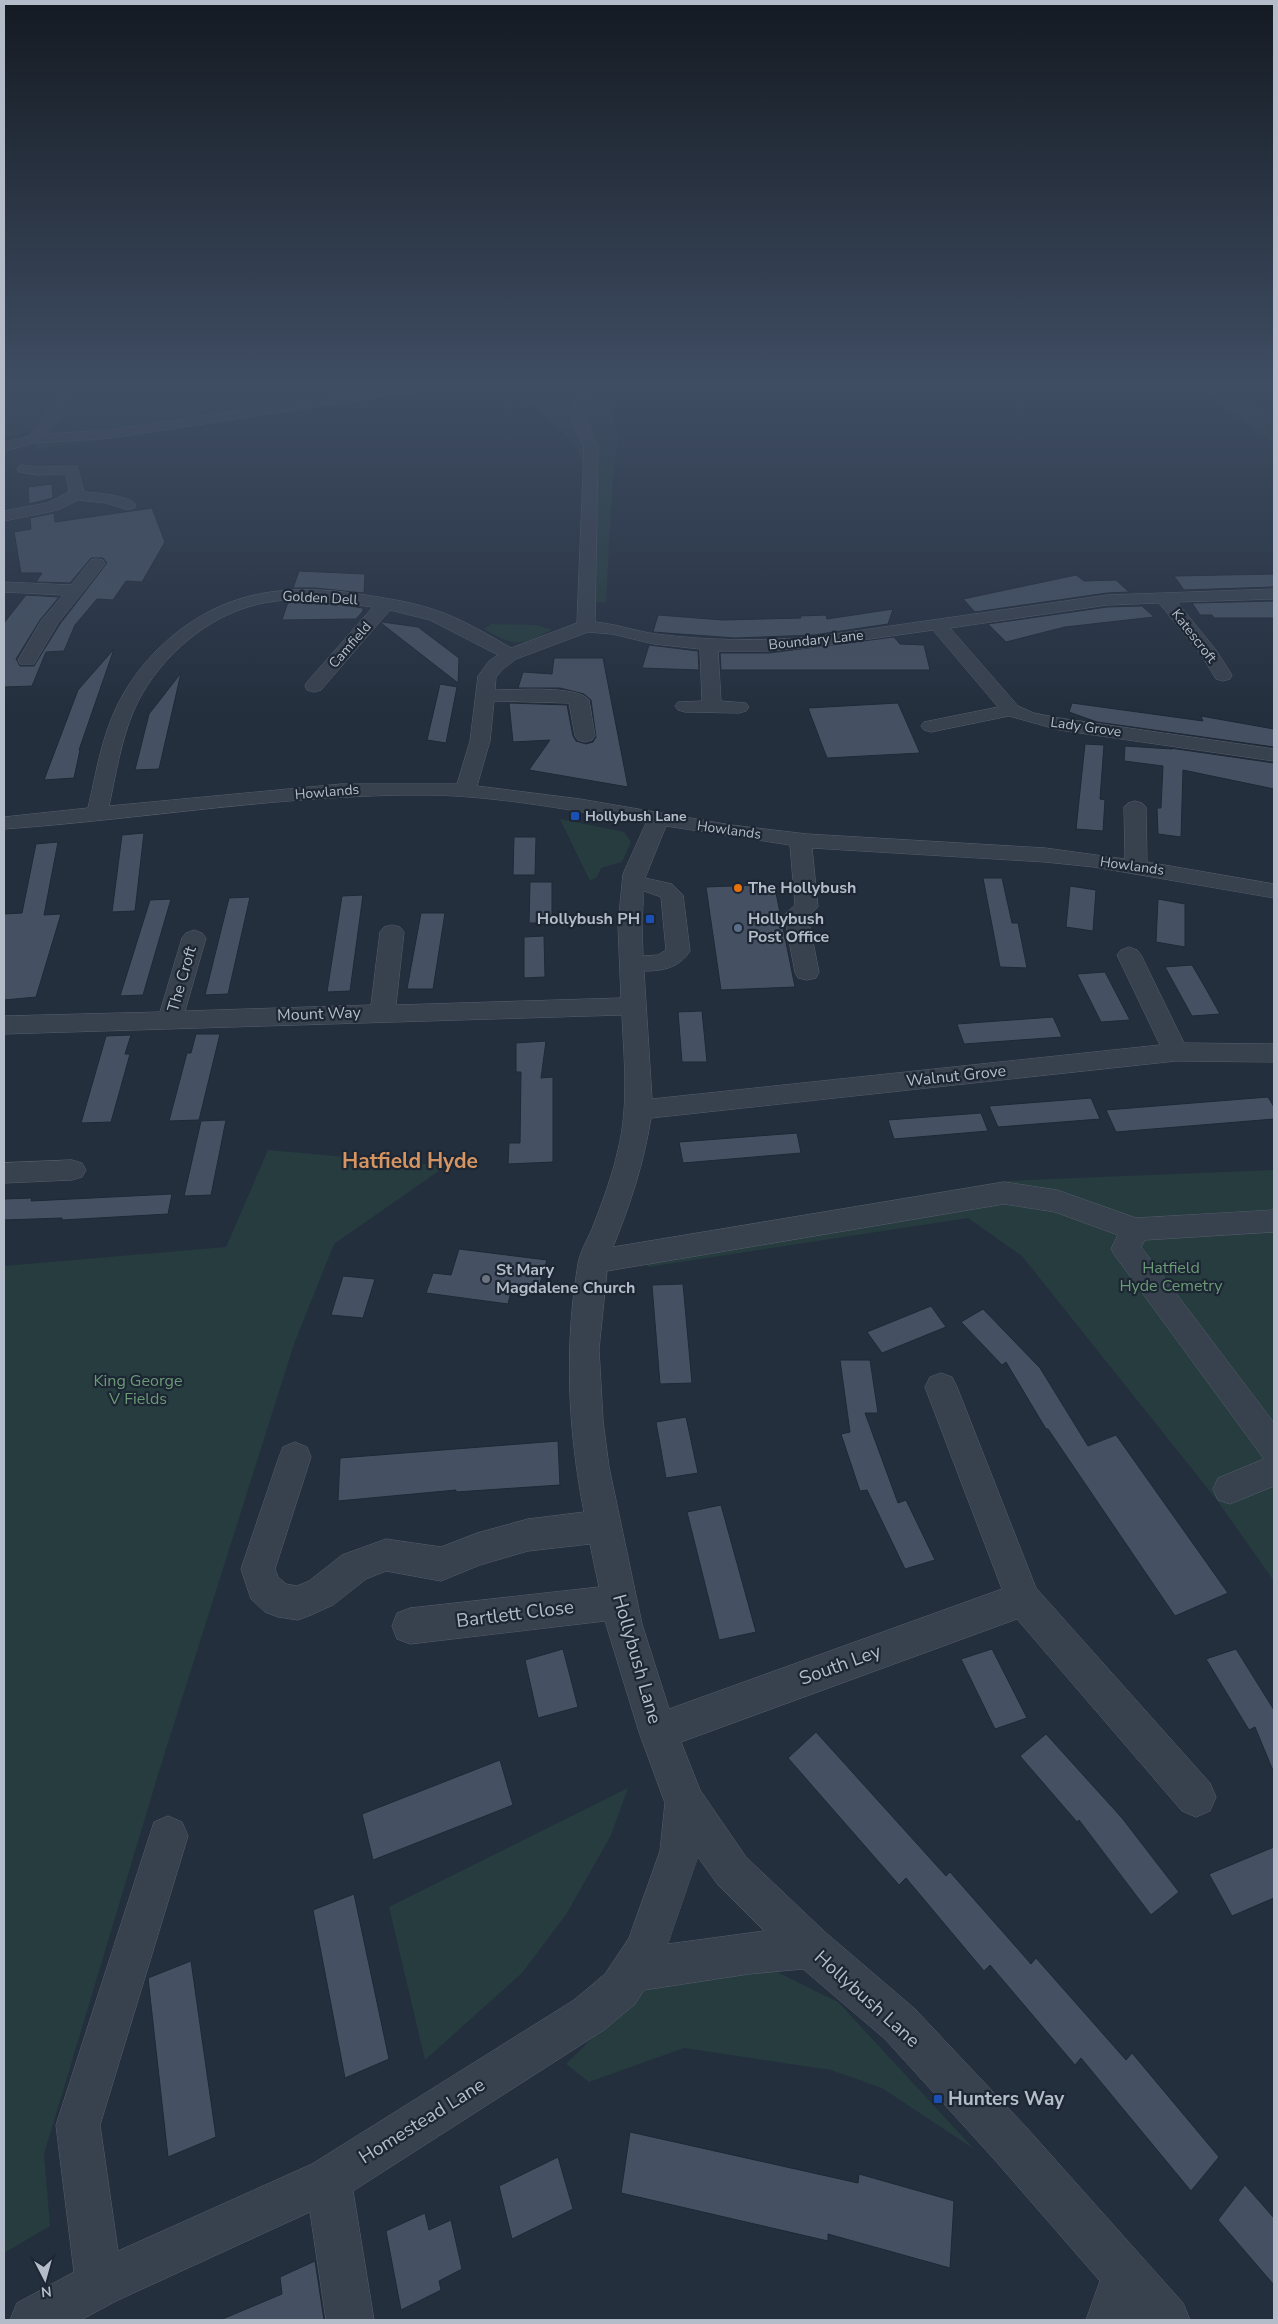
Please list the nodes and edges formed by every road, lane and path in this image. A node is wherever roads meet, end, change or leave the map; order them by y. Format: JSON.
{"nodes":[{"id":1,"x":589,"y":494,"type":"edge"},
{"id":2,"x":75,"y":496,"type":"joint"},
{"id":3,"x":128,"y":505,"type":"dead end"},
{"id":4,"x":4,"y":516,"type":"edge"},
{"id":5,"x":97,"y":564,"type":"dead end"},
{"id":6,"x":4,"y":587,"type":"edge"},
{"id":7,"x":74,"y":590,"type":"junction"},
{"id":8,"x":1274,"y":594,"type":"edge"},
{"id":9,"x":1164,"y":597,"type":"junction"},
{"id":10,"x":385,"y":604,"type":"junction"},
{"id":11,"x":937,"y":624,"type":"junction"},
{"id":12,"x":586,"y":626,"type":"junction"},
{"id":13,"x":709,"y":645,"type":"junction"},
{"id":14,"x":510,"y":655,"type":"junction"},
{"id":15,"x":27,"y":660,"type":"dead end"},
{"id":16,"x":1223,"y":675,"type":"dead end"},
{"id":17,"x":314,"y":686,"type":"dead end"},
{"id":18,"x":485,"y":694,"type":"junction"},
{"id":19,"x":684,"y":706,"type":"dead end"},
{"id":20,"x":712,"y":706,"type":"junction"},
{"id":21,"x":739,"y":707,"type":"dead end"},
{"id":22,"x":1011,"y":710,"type":"junction"},
{"id":23,"x":930,"y":726,"type":"dead end"},
{"id":24,"x":586,"y":736,"type":"dead end"},
{"id":25,"x":1274,"y":755,"type":"edge"},
{"id":26,"x":465,"y":791,"type":"junction"},
{"id":27,"x":1136,"y":807,"type":"dead end"},
{"id":28,"x":97,"y":814,"type":"junction"},
{"id":29,"x":658,"y":819,"type":"junction"},
{"id":30,"x":4,"y":823,"type":"edge"},
{"id":31,"x":800,"y":840,"type":"junction"},
{"id":32,"x":1136,"y":866,"type":"junction"},
{"id":33,"x":634,"y":883,"type":"junction"},
{"id":34,"x":1274,"y":890,"type":"edge"},
{"id":35,"x":392,"y":932,"type":"dead end"},
{"id":36,"x":194,"y":938,"type":"dead end"},
{"id":37,"x":1129,"y":955,"type":"dead end"},
{"id":38,"x":632,"y":964,"type":"junction"},
{"id":39,"x":807,"y":972,"type":"dead end"},
{"id":40,"x":634,"y":1006,"type":"junction"},
{"id":41,"x":383,"y":1012,"type":"junction"},
{"id":42,"x":170,"y":1019,"type":"junction"},
{"id":43,"x":4,"y":1025,"type":"edge"},
{"id":44,"x":1176,"y":1052,"type":"junction"},
{"id":45,"x":1274,"y":1053,"type":"edge"},
{"id":46,"x":639,"y":1110,"type":"junction"},
{"id":47,"x":72,"y":1170,"type":"dead end"},
{"id":48,"x":4,"y":1173,"type":"edge"},
{"id":49,"x":1274,"y":1220,"type":"edge"},
{"id":50,"x":1135,"y":1229,"type":"junction"},
{"id":51,"x":593,"y":1262,"type":"junction"},
{"id":52,"x":941,"y":1387,"type":"dead end"},
{"id":53,"x":1274,"y":1448,"type":"edge"},
{"id":54,"x":295,"y":1457,"type":"dead end"},
{"id":55,"x":1274,"y":1470,"type":"edge"},
{"id":56,"x":1230,"y":1489,"type":"dead end"},
{"id":57,"x":604,"y":1526,"type":"junction"},
{"id":58,"x":1023,"y":1599,"type":"junction"},
{"id":59,"x":619,"y":1602,"type":"junction"},
{"id":60,"x":410,"y":1626,"type":"dead end"},
{"id":61,"x":658,"y":1732,"type":"junction"},
{"id":62,"x":1196,"y":1797,"type":"dead end"},
{"id":63,"x":685,"y":1803,"type":"junction"},
{"id":64,"x":168,"y":1836,"type":"dead end"},
{"id":65,"x":810,"y":1948,"type":"junction"},
{"id":66,"x":632,"y":1971,"type":"junction"},
{"id":67,"x":328,"y":2180,"type":"junction"},
{"id":68,"x":1126,"y":2275,"type":"junction"},
{"id":69,"x":99,"y":2284,"type":"junction"},
{"id":70,"x":34,"y":2320,"type":"edge"},
{"id":71,"x":350,"y":2320,"type":"edge"},
{"id":72,"x":1110,"y":2320,"type":"edge"},
{"id":73,"x":1166,"y":2320,"type":"edge"}],
"edges":[{"from":1,"to":12,"type":"street"},
{"from":2,"to":3,"type":"street"},
{"from":2,"to":4,"type":"street"},
{"from":5,"to":7,"type":"street"},
{"from":6,"to":7,"type":"street"},
{"from":7,"to":15,"type":"street"},
{"from":8,"to":9,"type":"street","name":"Boundary Lane"},
{"from":9,"to":11,"type":"street","name":"Boundary Lane"},
{"from":9,"to":16,"type":"street","name":"Katescroft"},
{"from":10,"to":14,"type":"street","name":"Golden Dell"},
{"from":10,"to":17,"type":"street","name":"Camfield"},
{"from":10,"to":28,"type":"street","name":"Golden Dell"},
{"from":11,"to":13,"type":"street","name":"Boundary Lane"},
{"from":11,"to":22,"type":"street","name":"Lady Grove"},
{"from":12,"to":13,"type":"street","name":"Boundary Lane"},
{"from":12,"to":14,"type":"street","name":"Boundary Lane"},
{"from":13,"to":20,"type":"street"},
{"from":14,"to":18,"type":"street","name":"Boundary Lane"},
{"from":18,"to":24,"type":"street"},
{"from":18,"to":26,"type":"street","name":"Boundary Lane"},
{"from":19,"to":20,"type":"street"},
{"from":20,"to":21,"type":"street"},
{"from":22,"to":23,"type":"street"},
{"from":22,"to":25,"type":"street","name":"Lady Grove"},
{"from":26,"to":28,"type":"street","name":"Howlands"},
{"from":26,"to":29,"type":"street","name":"Howlands"},
{"from":27,"to":32,"type":"street"},
{"from":28,"to":30,"type":"street","name":"Howlands"},
{"from":29,"to":31,"type":"street","name":"Howlands"},
{"from":29,"to":33,"type":"street","name":"Hollybush Lane"},
{"from":31,"to":32,"type":"street","name":"Howlands"},
{"from":31,"to":39,"type":"street"},
{"from":32,"to":34,"type":"street","name":"Howlands"},
{"from":33,"to":38,"type":"street","name":"Hollybush Lane"},
{"from":33,"to":38,"type":"street"},
{"from":35,"to":41,"type":"street"},
{"from":36,"to":42,"type":"street","name":"The Croft"},
{"from":37,"to":44,"type":"street"},
{"from":38,"to":40,"type":"street","name":"Hollybush Lane"},
{"from":40,"to":41,"type":"street","name":"Mount Way"},
{"from":40,"to":46,"type":"street","name":"Hollybush Lane"},
{"from":41,"to":42,"type":"street","name":"Mount Way"},
{"from":42,"to":43,"type":"street","name":"Mount Way"},
{"from":44,"to":45,"type":"street","name":"Walnut Grove"},
{"from":44,"to":46,"type":"street","name":"Walnut Grove"},
{"from":46,"to":51,"type":"street","name":"Hollybush Lane"},
{"from":47,"to":48,"type":"street"},
{"from":49,"to":50,"type":"street"},
{"from":50,"to":51,"type":"street"},
{"from":50,"to":53,"type":"street"},
{"from":51,"to":57,"type":"street","name":"Hollybush Lane"},
{"from":52,"to":58,"type":"street"},
{"from":54,"to":57,"type":"street"},
{"from":55,"to":56,"type":"street"},
{"from":57,"to":59,"type":"street","name":"Hollybush Lane"},
{"from":58,"to":61,"type":"street","name":"South Ley"},
{"from":58,"to":62,"type":"street"},
{"from":59,"to":60,"type":"street","name":"Bartlett Close"},
{"from":59,"to":61,"type":"street","name":"Hollybush Lane"},
{"from":61,"to":63,"type":"street","name":"Hollybush Lane"},
{"from":63,"to":65,"type":"street","name":"Hollybush Lane"},
{"from":63,"to":66,"type":"street","name":"Homestead Lane"},
{"from":64,"to":69,"type":"street"},
{"from":65,"to":66,"type":"street"},
{"from":65,"to":68,"type":"street","name":"Hollybush Lane"},
{"from":66,"to":67,"type":"street","name":"Homestead Lane"},
{"from":67,"to":69,"type":"street","name":"Homestead Lane"},
{"from":67,"to":71,"type":"street"},
{"from":68,"to":72,"type":"street"},
{"from":68,"to":73,"type":"street","name":"Hollybush Lane"},
{"from":69,"to":70,"type":"street","name":"Homestead Lane"}]}
